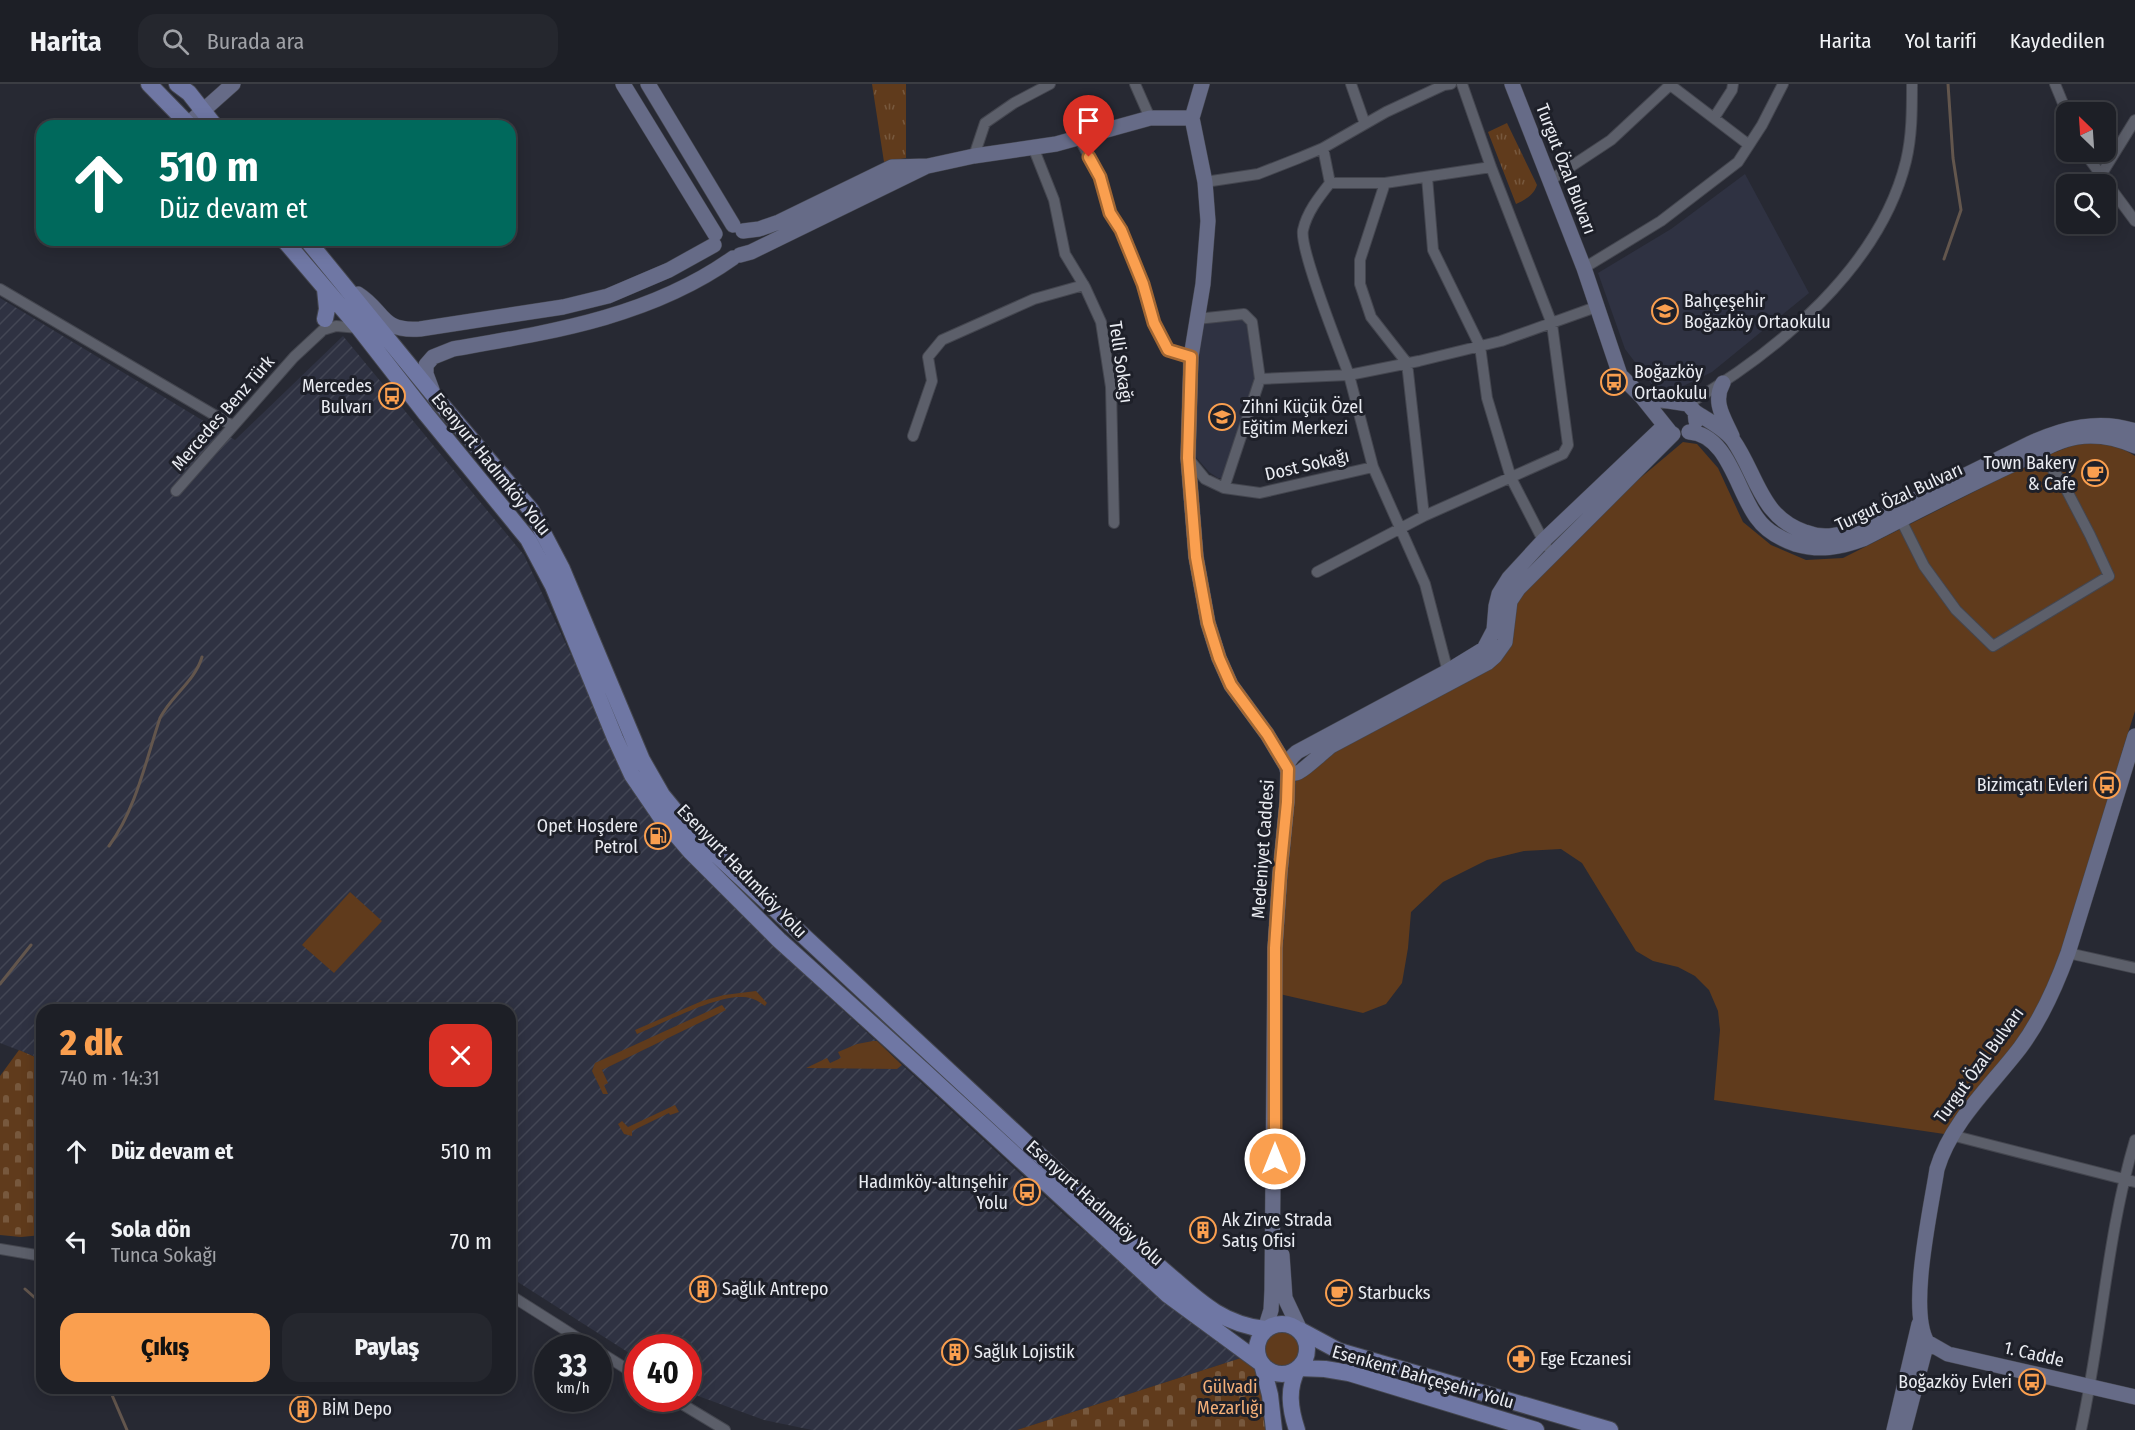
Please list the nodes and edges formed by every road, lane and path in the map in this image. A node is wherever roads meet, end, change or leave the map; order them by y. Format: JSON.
{"nodes":[{"id":1,"x":149,"y":84,"type":"edge"},
{"id":2,"x":177,"y":84,"type":"edge"},
{"id":3,"x":233,"y":84,"type":"edge"},
{"id":4,"x":623,"y":84,"type":"edge"},
{"id":5,"x":648,"y":84,"type":"edge"},
{"id":6,"x":1050,"y":84,"type":"edge"},
{"id":7,"x":1135,"y":84,"type":"edge"},
{"id":8,"x":1202,"y":84,"type":"edge"},
{"id":9,"x":1351,"y":84,"type":"edge"},
{"id":10,"x":1450,"y":84,"type":"edge"},
{"id":11,"x":1462,"y":84,"type":"edge"},
{"id":12,"x":1512,"y":84,"type":"edge"},
{"id":13,"x":1670,"y":84,"type":"edge"},
{"id":14,"x":1733,"y":84,"type":"edge"},
{"id":15,"x":1783,"y":84,"type":"edge"},
{"id":16,"x":1912,"y":84,"type":"edge"},
{"id":17,"x":2055,"y":84,"type":"edge"},
{"id":18,"x":2062,"y":102,"type":"edge"},
{"id":19,"x":203,"y":111,"type":"junction"},
{"id":20,"x":1150,"y":118,"type":"junction"},
{"id":21,"x":1192,"y":118,"type":"junction"},
{"id":22,"x":1714,"y":118,"type":"junction"},
{"id":23,"x":184,"y":120,"type":"edge"},
{"id":24,"x":194,"y":120,"type":"edge"},
{"id":25,"x":210,"y":120,"type":"edge"},
{"id":26,"x":2135,"y":120,"type":"edge"},
{"id":27,"x":1365,"y":124,"type":"junction"},
{"id":28,"x":1079,"y":138,"type":"junction"},
{"id":29,"x":1749,"y":145,"type":"junction"},
{"id":30,"x":1033,"y":147,"type":"junction"},
{"id":31,"x":1323,"y":148,"type":"junction"},
{"id":32,"x":974,"y":156,"type":"junction"},
{"id":33,"x":928,"y":166,"type":"junction"},
{"id":34,"x":1491,"y":167,"type":"junction"},
{"id":35,"x":2102,"y":174,"type":"edge"},
{"id":36,"x":1427,"y":177,"type":"junction"},
{"id":37,"x":1205,"y":182,"type":"junction"},
{"id":38,"x":1549,"y":182,"type":"junction"},
{"id":39,"x":1330,"y":183,"type":"junction"},
{"id":40,"x":1385,"y":183,"type":"junction"},
{"id":41,"x":2116,"y":195,"type":"edge"},
{"id":42,"x":2135,"y":221,"type":"edge"},
{"id":43,"x":738,"y":228,"type":"junction"},
{"id":44,"x":715,"y":240,"type":"junction"},
{"id":45,"x":289,"y":246,"type":"edge"},
{"id":46,"x":312,"y":246,"type":"edge"},
{"id":47,"x":736,"y":256,"type":"junction"},
{"id":48,"x":1584,"y":268,"type":"junction"},
{"id":49,"x":1084,"y":285,"type":"junction"},
{"id":50,"x":345,"y":287,"type":"junction"},
{"id":51,"x":0,"y":289,"type":"edge"},
{"id":52,"x":325,"y":289,"type":"junction"},
{"id":53,"x":1596,"y":307,"type":"junction"},
{"id":54,"x":344,"y":310,"type":"junction"},
{"id":55,"x":325,"y":319,"type":"junction"},
{"id":56,"x":1197,"y":319,"type":"junction"},
{"id":57,"x":1552,"y":324,"type":"junction"},
{"id":58,"x":359,"y":328,"type":"junction"},
{"id":59,"x":1480,"y":346,"type":"junction"},
{"id":60,"x":294,"y":357,"type":"junction"},
{"id":61,"x":1191,"y":357,"type":"junction"},
{"id":62,"x":1407,"y":363,"type":"junction"},
{"id":63,"x":1349,"y":375,"type":"junction"},
{"id":64,"x":1260,"y":379,"type":"junction"},
{"id":65,"x":1723,"y":383,"type":"junction"},
{"id":66,"x":1642,"y":397,"type":"junction"},
{"id":67,"x":436,"y":398,"type":"junction"},
{"id":68,"x":1672,"y":403,"type":"junction"},
{"id":69,"x":1692,"y":408,"type":"junction"},
{"id":70,"x":233,"y":426,"type":"junction"},
{"id":71,"x":1666,"y":427,"type":"junction"},
{"id":72,"x":2135,"y":431,"type":"edge"},
{"id":73,"x":1689,"y":432,"type":"junction"},
{"id":74,"x":913,"y":436,"type":"dead end"},
{"id":75,"x":1734,"y":442,"type":"junction"},
{"id":76,"x":2135,"y":446,"type":"edge"},
{"id":77,"x":2040,"y":451,"type":"junction"},
{"id":78,"x":1188,"y":458,"type":"junction"},
{"id":79,"x":1373,"y":467,"type":"junction"},
{"id":80,"x":1511,"y":478,"type":"junction"},
{"id":81,"x":1224,"y":488,"type":"junction"},
{"id":82,"x":176,"y":491,"type":"dead end"},
{"id":83,"x":1424,"y":516,"type":"junction"},
{"id":84,"x":1901,"y":520,"type":"junction"},
{"id":85,"x":1114,"y":523,"type":"dead end"},
{"id":86,"x":1399,"y":529,"type":"junction"},
{"id":87,"x":1547,"y":548,"type":"junction"},
{"id":88,"x":1317,"y":572,"type":"dead end"},
{"id":89,"x":1450,"y":677,"type":"junction"},
{"id":90,"x":2135,"y":736,"type":"edge"},
{"id":91,"x":1288,"y":769,"type":"junction"},
{"id":92,"x":712,"y":862,"type":"junction"},
{"id":93,"x":2068,"y":953,"type":"junction"},
{"id":94,"x":2135,"y":968,"type":"edge"},
{"id":95,"x":1951,"y":1135,"type":"junction"},
{"id":96,"x":2135,"y":1140,"type":"edge"},
{"id":97,"x":1275,"y":1159,"type":"junction"},
{"id":98,"x":2124,"y":1179,"type":"junction"},
{"id":99,"x":2135,"y":1182,"type":"edge"},
{"id":100,"x":0,"y":1250,"type":"edge"},
{"id":101,"x":36,"y":1255,"type":"edge"},
{"id":102,"x":516,"y":1299,"type":"edge"},
{"id":103,"x":1920,"y":1321,"type":"junction"},
{"id":104,"x":1265,"y":1329,"type":"junction"},
{"id":105,"x":1300,"y":1330,"type":"junction"},
{"id":106,"x":572,"y":1334,"type":"edge"},
{"id":107,"x":1927,"y":1342,"type":"junction"},
{"id":108,"x":1262,"y":1364,"type":"junction"},
{"id":109,"x":1298,"y":1368,"type":"junction"},
{"id":110,"x":2090,"y":1386,"type":"junction"},
{"id":111,"x":2135,"y":1397,"type":"edge"},
{"id":112,"x":695,"y":1412,"type":"edge"},
{"id":113,"x":725,"y":1430,"type":"edge"},
{"id":114,"x":1274,"y":1430,"type":"edge"},
{"id":115,"x":1297,"y":1430,"type":"edge"},
{"id":116,"x":1536,"y":1430,"type":"edge"},
{"id":117,"x":1610,"y":1430,"type":"edge"},
{"id":118,"x":1894,"y":1430,"type":"edge"},
{"id":119,"x":1904,"y":1430,"type":"edge"},
{"id":120,"x":2081,"y":1430,"type":"edge"}],
"edges":[{"from":1,"to":23,"type":"main road"},
{"from":2,"to":19,"type":"main road"},
{"from":3,"to":19,"type":"street"},
{"from":4,"to":44,"type":"street"},
{"from":5,"to":43,"type":"street"},
{"from":6,"to":32,"type":"street"},
{"from":7,"to":20,"type":"street"},
{"from":8,"to":21,"type":"street"},
{"from":9,"to":27,"type":"street"},
{"from":10,"to":27,"type":"street"},
{"from":11,"to":34,"type":"street"},
{"from":12,"to":38,"type":"street","name":"Turgut Özal Bulvarı"},
{"from":13,"to":22,"type":"street"},
{"from":13,"to":38,"type":"street"},
{"from":14,"to":22,"type":"street"},
{"from":15,"to":29,"type":"street"},
{"from":16,"to":65,"type":"street"},
{"from":17,"to":18,"type":"street"},
{"from":19,"to":24,"type":"street"},
{"from":19,"to":25,"type":"main road"},
{"from":20,"to":21,"type":"street"},
{"from":20,"to":28,"type":"street"},
{"from":21,"to":37,"type":"street","name":"Medeniyet Caddesi"},
{"from":22,"to":29,"type":"street"},
{"from":26,"to":35,"type":"street"},
{"from":27,"to":31,"type":"street"},
{"from":28,"to":30,"type":"street"},
{"from":28,"to":61,"type":"street"},
{"from":29,"to":48,"type":"street"},
{"from":30,"to":32,"type":"street"},
{"from":30,"to":49,"type":"street","name":"Telli Sokağı"},
{"from":31,"to":37,"type":"street"},
{"from":31,"to":39,"type":"street"},
{"from":32,"to":33,"type":"street"},
{"from":33,"to":43,"type":"street"},
{"from":33,"to":47,"type":"street"},
{"from":34,"to":36,"type":"street"},
{"from":34,"to":57,"type":"street"},
{"from":36,"to":40,"type":"street"},
{"from":36,"to":59,"type":"street"},
{"from":37,"to":56,"type":"street","name":"Medeniyet Caddesi"},
{"from":38,"to":48,"type":"street","name":"Turgut Özal Bulvarı"},
{"from":39,"to":40,"type":"street"},
{"from":39,"to":63,"type":"street"},
{"from":40,"to":62,"type":"street"},
{"from":41,"to":42,"type":"street"},
{"from":43,"to":44,"type":"street"},
{"from":43,"to":47,"type":"street"},
{"from":44,"to":47,"type":"street"},
{"from":44,"to":50,"type":"street"},
{"from":45,"to":52,"type":"main road","name":"Esenyurt Hadımköy Yolu"},
{"from":46,"to":50,"type":"main road","name":"Esenyurt Hadımköy Yolu"},
{"from":47,"to":67,"type":"street"},
{"from":48,"to":53,"type":"street","name":"Turgut Özal Bulvarı"},
{"from":49,"to":74,"type":"street"},
{"from":49,"to":85,"type":"street","name":"Telli Sokağı"},
{"from":50,"to":67,"type":"main road","name":"Esenyurt Hadımköy Yolu"},
{"from":51,"to":70,"type":"street"},
{"from":52,"to":54,"type":"main road","name":"Esenyurt Hadımköy Yolu"},
{"from":52,"to":55,"type":"main road"},
{"from":53,"to":57,"type":"street"},
{"from":53,"to":66,"type":"street","name":"Turgut Özal Bulvarı"},
{"from":54,"to":55,"type":"street","name":"Mercedes Benz Türk"},
{"from":54,"to":58,"type":"main road","name":"Esenyurt Hadımköy Yolu"},
{"from":55,"to":60,"type":"street","name":"Mercedes Benz Türk"},
{"from":56,"to":61,"type":"street","name":"Medeniyet Caddesi"},
{"from":56,"to":64,"type":"street"},
{"from":57,"to":59,"type":"street"},
{"from":57,"to":80,"type":"street"},
{"from":58,"to":60,"type":"street","name":"Mercedes Benz Türk"},
{"from":58,"to":92,"type":"main road","name":"Esenyurt Hadımköy Yolu"},
{"from":59,"to":62,"type":"street"},
{"from":59,"to":80,"type":"street"},
{"from":60,"to":70,"type":"street","name":"Mercedes Benz Türk"},
{"from":61,"to":78,"type":"street","name":"Medeniyet Caddesi"},
{"from":62,"to":63,"type":"street"},
{"from":62,"to":83,"type":"street"},
{"from":63,"to":64,"type":"street"},
{"from":63,"to":79,"type":"street"},
{"from":64,"to":81,"type":"street"},
{"from":65,"to":69,"type":"street"},
{"from":65,"to":75,"type":"street"},
{"from":66,"to":68,"type":"street"},
{"from":66,"to":71,"type":"street","name":"Turgut Özal Bulvarı"},
{"from":67,"to":92,"type":"main road","name":"Esenyurt Hadımköy Yolu"},
{"from":68,"to":69,"type":"street"},
{"from":68,"to":71,"type":"street"},
{"from":69,"to":73,"type":"street"},
{"from":69,"to":75,"type":"street","name":"Turgut Özal Bulvarı"},
{"from":70,"to":82,"type":"street","name":"Mercedes Benz Türk"},
{"from":71,"to":73,"type":"street"},
{"from":71,"to":87,"type":"street"},
{"from":72,"to":75,"type":"street","name":"Turgut Özal Bulvarı"},
{"from":73,"to":84,"type":"street","name":"Turgut Özal Bulvarı"},
{"from":76,"to":77,"type":"street","name":"Turgut Özal Bulvarı"},
{"from":77,"to":84,"type":"street","name":"Turgut Özal Bulvarı"},
{"from":77,"to":84,"type":"street"},
{"from":78,"to":81,"type":"street","name":"Dost Sokağı"},
{"from":78,"to":91,"type":"street","name":"Medeniyet Caddesi"},
{"from":79,"to":81,"type":"street","name":"Dost Sokağı"},
{"from":79,"to":86,"type":"street"},
{"from":80,"to":83,"type":"street"},
{"from":80,"to":87,"type":"street"},
{"from":83,"to":86,"type":"street"},
{"from":86,"to":88,"type":"street"},
{"from":86,"to":89,"type":"street"},
{"from":87,"to":89,"type":"street"},
{"from":89,"to":91,"type":"street"},
{"from":90,"to":93,"type":"street","name":"Turgut Özal Bulvarı"},
{"from":91,"to":97,"type":"street","name":"Medeniyet Caddesi"},
{"from":92,"to":104,"type":"main road","name":"Esenyurt Hadımköy Yolu"},
{"from":92,"to":108,"type":"main road","name":"Esenyurt Hadımköy Yolu"},
{"from":93,"to":94,"type":"street"},
{"from":93,"to":95,"type":"street","name":"Turgut Özal Bulvarı"},
{"from":95,"to":98,"type":"street"},
{"from":95,"to":103,"type":"street","name":"Turgut Özal Bulvarı"},
{"from":96,"to":98,"type":"street"},
{"from":97,"to":104,"type":"street"},
{"from":97,"to":105,"type":"street"},
{"from":98,"to":99,"type":"street"},
{"from":98,"to":110,"type":"street"},
{"from":100,"to":101,"type":"street"},
{"from":102,"to":106,"type":"street"},
{"from":103,"to":107,"type":"street","name":"Turgut Özal Bulvarı"},
{"from":103,"to":118,"type":"street","name":"Turgut Özal Bulvarı"},
{"from":104,"to":105,"type":"main road"},
{"from":104,"to":108,"type":"main road"},
{"from":105,"to":109,"type":"main road"},
{"from":105,"to":117,"type":"main road","name":"Esenkent Bahçeşehir Yolu"},
{"from":107,"to":110,"type":"street","name":"1. Cadde"},
{"from":107,"to":119,"type":"street"},
{"from":108,"to":109,"type":"main road"},
{"from":108,"to":114,"type":"main road"},
{"from":109,"to":115,"type":"main road"},
{"from":109,"to":116,"type":"main road","name":"Esenkent Bahçeşehir Yolu"},
{"from":110,"to":111,"type":"street","name":"1. Cadde"},
{"from":110,"to":120,"type":"street"},
{"from":112,"to":113,"type":"street"}]}
